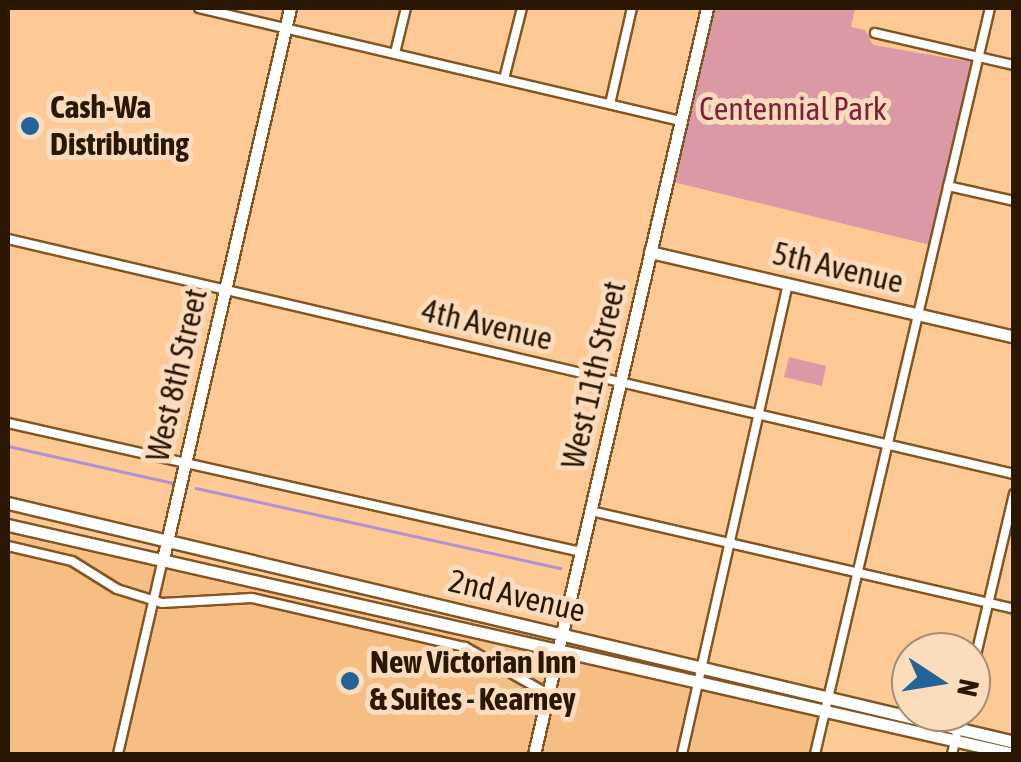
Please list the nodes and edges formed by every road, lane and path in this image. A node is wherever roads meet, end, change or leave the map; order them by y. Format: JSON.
{"nodes":[{"id":1,"x":199,"y":8,"type":"edge"},
{"id":2,"x":290,"y":8,"type":"edge"},
{"id":3,"x":406,"y":8,"type":"edge"},
{"id":4,"x":522,"y":8,"type":"edge"},
{"id":5,"x":632,"y":8,"type":"edge"},
{"id":6,"x":706,"y":8,"type":"edge"},
{"id":7,"x":990,"y":8,"type":"edge"},
{"id":8,"x":285,"y":28,"type":"junction"},
{"id":9,"x":875,"y":33,"type":"dead end"},
{"id":10,"x":395,"y":53,"type":"junction"},
{"id":11,"x":978,"y":57,"type":"junction"},
{"id":12,"x":1014,"y":64,"type":"edge"},
{"id":13,"x":504,"y":79,"type":"junction"},
{"id":14,"x":610,"y":104,"type":"junction"},
{"id":15,"x":680,"y":120,"type":"junction"},
{"id":16,"x":948,"y":186,"type":"junction"},
{"id":17,"x":1014,"y":202,"type":"edge"},
{"id":18,"x":8,"y":240,"type":"edge"},
{"id":19,"x":650,"y":252,"type":"junction"},
{"id":20,"x":788,"y":284,"type":"junction"},
{"id":21,"x":225,"y":290,"type":"junction"},
{"id":22,"x":918,"y":315,"type":"junction"},
{"id":23,"x":1014,"y":337,"type":"edge"},
{"id":24,"x":620,"y":382,"type":"junction"},
{"id":25,"x":759,"y":414,"type":"junction"},
{"id":26,"x":8,"y":423,"type":"edge"},
{"id":27,"x":888,"y":444,"type":"junction"},
{"id":28,"x":185,"y":463,"type":"junction"},
{"id":29,"x":1014,"y":474,"type":"edge"},
{"id":30,"x":1014,"y":494,"type":"edge"},
{"id":31,"x":8,"y":503,"type":"edge"},
{"id":32,"x":590,"y":510,"type":"junction"},
{"id":33,"x":8,"y":525,"type":"edge"},
{"id":34,"x":167,"y":541,"type":"junction"},
{"id":35,"x":730,"y":543,"type":"junction"},
{"id":36,"x":8,"y":546,"type":"edge"},
{"id":37,"x":581,"y":552,"type":"junction"},
{"id":38,"x":163,"y":559,"type":"junction"},
{"id":39,"x":858,"y":573,"type":"junction"},
{"id":40,"x":154,"y":601,"type":"junction"},
{"id":41,"x":988,"y":603,"type":"junction"},
{"id":42,"x":1014,"y":609,"type":"edge"},
{"id":43,"x":981,"y":632,"type":"edge"},
{"id":44,"x":560,"y":641,"type":"junction"},
{"id":45,"x":700,"y":674,"type":"junction"},
{"id":46,"x":548,"y":694,"type":"junction"},
{"id":47,"x":827,"y":705,"type":"junction"},
{"id":48,"x":958,"y":732,"type":"edge"},
{"id":49,"x":957,"y":735,"type":"junction"},
{"id":50,"x":1014,"y":742,"type":"edge"},
{"id":51,"x":118,"y":754,"type":"edge"},
{"id":52,"x":534,"y":754,"type":"edge"},
{"id":53,"x":682,"y":754,"type":"edge"},
{"id":54,"x":815,"y":754,"type":"edge"},
{"id":55,"x":952,"y":754,"type":"edge"},
{"id":56,"x":1014,"y":754,"type":"edge"}],
"edges":[{"from":1,"to":8,"type":"street"},
{"from":2,"to":8,"type":"main road","name":"West 8th Street"},
{"from":3,"to":10,"type":"street"},
{"from":4,"to":13,"type":"street"},
{"from":5,"to":14,"type":"street"},
{"from":6,"to":15,"type":"main road","name":"West 11th Street"},
{"from":7,"to":11,"type":"street"},
{"from":8,"to":10,"type":"street"},
{"from":8,"to":21,"type":"main road","name":"West 8th Street"},
{"from":9,"to":11,"type":"street"},
{"from":10,"to":13,"type":"street"},
{"from":11,"to":12,"type":"street"},
{"from":11,"to":16,"type":"street"},
{"from":13,"to":14,"type":"street"},
{"from":14,"to":15,"type":"street"},
{"from":15,"to":19,"type":"main road","name":"West 11th Street"},
{"from":16,"to":17,"type":"street"},
{"from":16,"to":22,"type":"street"},
{"from":18,"to":21,"type":"street","name":"4th Avenue"},
{"from":19,"to":20,"type":"main road","name":"5th Avenue"},
{"from":19,"to":24,"type":"main road","name":"West 11th Street"},
{"from":20,"to":22,"type":"main road","name":"5th Avenue"},
{"from":20,"to":25,"type":"street"},
{"from":21,"to":24,"type":"street","name":"4th Avenue"},
{"from":21,"to":28,"type":"main road","name":"West 8th Street"},
{"from":22,"to":23,"type":"main road","name":"5th Avenue"},
{"from":22,"to":27,"type":"street"},
{"from":24,"to":25,"type":"street","name":"4th Avenue"},
{"from":24,"to":32,"type":"main road","name":"West 11th Street"},
{"from":25,"to":27,"type":"street","name":"4th Avenue"},
{"from":25,"to":35,"type":"street"},
{"from":26,"to":28,"type":"street"},
{"from":27,"to":29,"type":"street","name":"4th Avenue"},
{"from":27,"to":39,"type":"street"},
{"from":28,"to":34,"type":"main road","name":"West 8th Street"},
{"from":28,"to":37,"type":"street"},
{"from":30,"to":41,"type":"street"},
{"from":31,"to":34,"type":"main road","name":"2nd Avenue"},
{"from":32,"to":35,"type":"street"},
{"from":32,"to":37,"type":"main road","name":"West 11th Street"},
{"from":33,"to":38,"type":"main road","name":"2nd Avenue"},
{"from":34,"to":38,"type":"main road","name":"West 8th Street"},
{"from":34,"to":44,"type":"main road","name":"2nd Avenue"},
{"from":35,"to":39,"type":"street"},
{"from":35,"to":45,"type":"street"},
{"from":36,"to":40,"type":"street"},
{"from":37,"to":44,"type":"main road","name":"West 11th Street"},
{"from":38,"to":40,"type":"street","name":"West 8th Street"},
{"from":38,"to":44,"type":"main road","name":"2nd Avenue"},
{"from":39,"to":41,"type":"street"},
{"from":39,"to":47,"type":"street"},
{"from":40,"to":46,"type":"street"},
{"from":40,"to":51,"type":"street","name":"West 8th Street"},
{"from":41,"to":42,"type":"street"},
{"from":41,"to":43,"type":"street"},
{"from":44,"to":45,"type":"main road","name":"2nd Avenue"},
{"from":44,"to":46,"type":"main road","name":"West 11th Street"},
{"from":45,"to":47,"type":"main road","name":"2nd Avenue"},
{"from":45,"to":53,"type":"street"},
{"from":46,"to":52,"type":"main road","name":"West 11th Street"},
{"from":47,"to":49,"type":"main road","name":"2nd Avenue"},
{"from":47,"to":54,"type":"street"},
{"from":48,"to":49,"type":"street"},
{"from":49,"to":50,"type":"main road","name":"2nd Avenue"},
{"from":49,"to":55,"type":"street"},
{"from":49,"to":56,"type":"main road","name":"2nd Avenue"}]}
